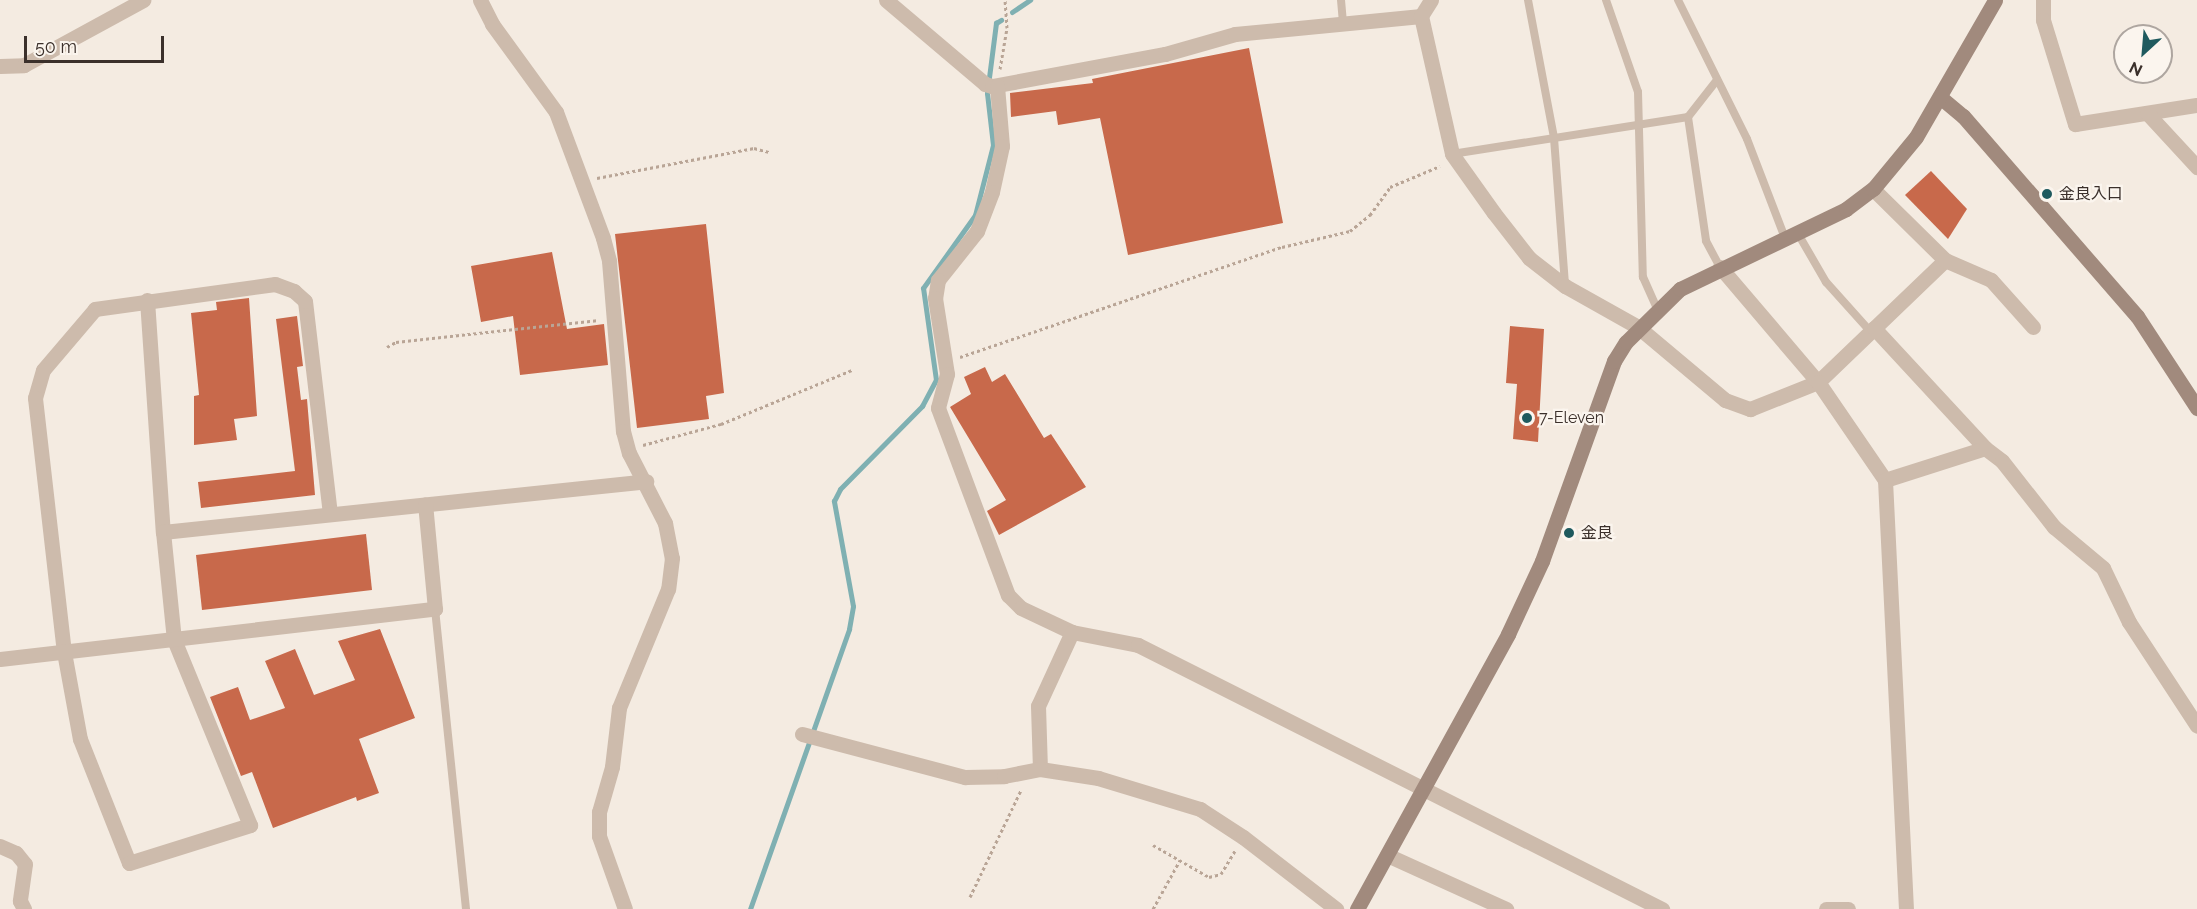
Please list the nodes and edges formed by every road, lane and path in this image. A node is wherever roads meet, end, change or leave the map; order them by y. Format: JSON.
{"nodes":[{"id":1,"x":143,"y":0,"type":"edge"},
{"id":2,"x":480,"y":0,"type":"edge"},
{"id":3,"x":886,"y":0,"type":"edge"},
{"id":4,"x":1005,"y":0,"type":"edge"},
{"id":5,"x":1341,"y":0,"type":"edge"},
{"id":6,"x":1431,"y":0,"type":"edge"},
{"id":7,"x":1528,"y":0,"type":"edge"},
{"id":8,"x":1606,"y":0,"type":"edge"},
{"id":9,"x":1678,"y":0,"type":"edge"},
{"id":10,"x":1995,"y":0,"type":"edge"},
{"id":11,"x":2043,"y":0,"type":"edge"},
{"id":12,"x":1422,"y":16,"type":"junction"},
{"id":13,"x":1343,"y":26,"type":"junction"},
{"id":14,"x":0,"y":66,"type":"edge"},
{"id":15,"x":1717,"y":80,"type":"junction"},
{"id":16,"x":992,"y":85,"type":"junction"},
{"id":17,"x":1940,"y":97,"type":"junction"},
{"id":18,"x":2197,"y":105,"type":"edge"},
{"id":19,"x":2147,"y":113,"type":"junction"},
{"id":20,"x":1688,"y":117,"type":"junction"},
{"id":21,"x":1638,"y":128,"type":"junction"},
{"id":22,"x":1554,"y":138,"type":"junction"},
{"id":23,"x":769,"y":152,"type":"dead end"},
{"id":24,"x":1454,"y":157,"type":"junction"},
{"id":25,"x":2197,"y":167,"type":"edge"},
{"id":26,"x":582,"y":181,"type":"junction"},
{"id":27,"x":1873,"y":189,"type":"junction"},
{"id":28,"x":1791,"y":235,"type":"junction"},
{"id":29,"x":1945,"y":260,"type":"junction"},
{"id":30,"x":1720,"y":267,"type":"junction"},
{"id":31,"x":1565,"y":286,"type":"junction"},
{"id":32,"x":147,"y":300,"type":"junction"},
{"id":33,"x":1657,"y":308,"type":"junction"},
{"id":34,"x":614,"y":318,"type":"junction"},
{"id":35,"x":1638,"y":327,"type":"junction"},
{"id":36,"x":2033,"y":327,"type":"dead end"},
{"id":37,"x":1872,"y":330,"type":"junction"},
{"id":38,"x":387,"y":347,"type":"dead end"},
{"id":39,"x":946,"y":362,"type":"junction"},
{"id":40,"x":852,"y":370,"type":"dead end"},
{"id":41,"x":1818,"y":382,"type":"junction"},
{"id":42,"x":2197,"y":408,"type":"edge"},
{"id":43,"x":628,"y":448,"type":"junction"},
{"id":44,"x":1985,"y":448,"type":"junction"},
{"id":45,"x":1885,"y":480,"type":"junction"},
{"id":46,"x":646,"y":481,"type":"junction"},
{"id":47,"x":425,"y":504,"type":"junction"},
{"id":48,"x":330,"y":514,"type":"junction"},
{"id":49,"x":163,"y":532,"type":"junction"},
{"id":50,"x":435,"y":609,"type":"junction"},
{"id":51,"x":1072,"y":632,"type":"junction"},
{"id":52,"x":174,"y":640,"type":"junction"},
{"id":53,"x":64,"y":652,"type":"junction"},
{"id":54,"x":0,"y":659,"type":"edge"},
{"id":55,"x":2197,"y":726,"type":"edge"},
{"id":56,"x":802,"y":734,"type":"dead end"},
{"id":57,"x":1036,"y":770,"type":"junction"},
{"id":58,"x":1425,"y":786,"type":"junction"},
{"id":59,"x":1243,"y":837,"type":"junction"},
{"id":60,"x":1153,"y":845,"type":"dead end"},
{"id":61,"x":0,"y":846,"type":"edge"},
{"id":62,"x":1387,"y":855,"type":"junction"},
{"id":63,"x":1180,"y":860,"type":"junction"},
{"id":64,"x":970,"y":897,"type":"dead end"},
{"id":65,"x":1635,"y":903,"type":"edge"},
{"id":66,"x":24,"y":909,"type":"edge"},
{"id":67,"x":466,"y":909,"type":"edge"},
{"id":68,"x":625,"y":909,"type":"edge"},
{"id":69,"x":1153,"y":909,"type":"edge"},
{"id":70,"x":1336,"y":909,"type":"edge"},
{"id":71,"x":1357,"y":909,"type":"edge"},
{"id":72,"x":1506,"y":909,"type":"edge"},
{"id":73,"x":1662,"y":909,"type":"edge"},
{"id":74,"x":1826,"y":909,"type":"edge"},
{"id":75,"x":1848,"y":909,"type":"edge"},
{"id":76,"x":1906,"y":909,"type":"edge"}],
"edges":[{"from":1,"to":14,"type":"street"},
{"from":2,"to":26,"type":"street"},
{"from":3,"to":16,"type":"street"},
{"from":4,"to":16,"type":"path"},
{"from":5,"to":13,"type":"lane"},
{"from":6,"to":12,"type":"street"},
{"from":7,"to":22,"type":"lane"},
{"from":8,"to":21,"type":"lane"},
{"from":9,"to":15,"type":"lane"},
{"from":10,"to":17,"type":"street"},
{"from":11,"to":19,"type":"street"},
{"from":12,"to":13,"type":"street"},
{"from":12,"to":24,"type":"street"},
{"from":13,"to":16,"type":"street"},
{"from":15,"to":20,"type":"lane"},
{"from":15,"to":28,"type":"lane"},
{"from":16,"to":39,"type":"street"},
{"from":17,"to":27,"type":"street"},
{"from":17,"to":42,"type":"street"},
{"from":18,"to":19,"type":"street"},
{"from":19,"to":25,"type":"street"},
{"from":20,"to":21,"type":"lane"},
{"from":20,"to":30,"type":"lane"},
{"from":21,"to":22,"type":"lane"},
{"from":21,"to":33,"type":"lane"},
{"from":22,"to":24,"type":"lane"},
{"from":22,"to":31,"type":"lane"},
{"from":23,"to":26,"type":"path"},
{"from":24,"to":31,"type":"street"},
{"from":24,"to":39,"type":"path"},
{"from":26,"to":34,"type":"street"},
{"from":27,"to":28,"type":"street"},
{"from":27,"to":29,"type":"street"},
{"from":28,"to":30,"type":"street"},
{"from":28,"to":37,"type":"lane"},
{"from":29,"to":36,"type":"street"},
{"from":29,"to":37,"type":"street"},
{"from":30,"to":33,"type":"street"},
{"from":30,"to":41,"type":"street"},
{"from":31,"to":35,"type":"street"},
{"from":32,"to":48,"type":"street"},
{"from":32,"to":49,"type":"street"},
{"from":32,"to":53,"type":"street"},
{"from":33,"to":35,"type":"street"},
{"from":34,"to":38,"type":"path"},
{"from":34,"to":43,"type":"street"},
{"from":35,"to":41,"type":"street"},
{"from":35,"to":58,"type":"street"},
{"from":37,"to":41,"type":"street"},
{"from":37,"to":44,"type":"street"},
{"from":39,"to":51,"type":"street"},
{"from":40,"to":43,"type":"path"},
{"from":41,"to":45,"type":"street"},
{"from":43,"to":46,"type":"street"},
{"from":44,"to":45,"type":"street"},
{"from":44,"to":55,"type":"street"},
{"from":45,"to":76,"type":"street"},
{"from":46,"to":47,"type":"street"},
{"from":46,"to":68,"type":"street"},
{"from":47,"to":48,"type":"street"},
{"from":47,"to":50,"type":"street"},
{"from":48,"to":49,"type":"street"},
{"from":49,"to":52,"type":"street"},
{"from":50,"to":52,"type":"street"},
{"from":50,"to":67,"type":"lane"},
{"from":51,"to":57,"type":"street"},
{"from":51,"to":58,"type":"street"},
{"from":52,"to":53,"type":"street"},
{"from":52,"to":53,"type":"street"},
{"from":53,"to":54,"type":"street"},
{"from":56,"to":57,"type":"street"},
{"from":57,"to":59,"type":"street"},
{"from":57,"to":64,"type":"path"},
{"from":58,"to":62,"type":"street"},
{"from":58,"to":65,"type":"street"},
{"from":59,"to":63,"type":"path"},
{"from":59,"to":70,"type":"street"},
{"from":60,"to":63,"type":"path"},
{"from":61,"to":66,"type":"street"},
{"from":62,"to":71,"type":"street"},
{"from":62,"to":72,"type":"street"},
{"from":63,"to":69,"type":"path"},
{"from":65,"to":73,"type":"street"},
{"from":74,"to":75,"type":"street"}]}
